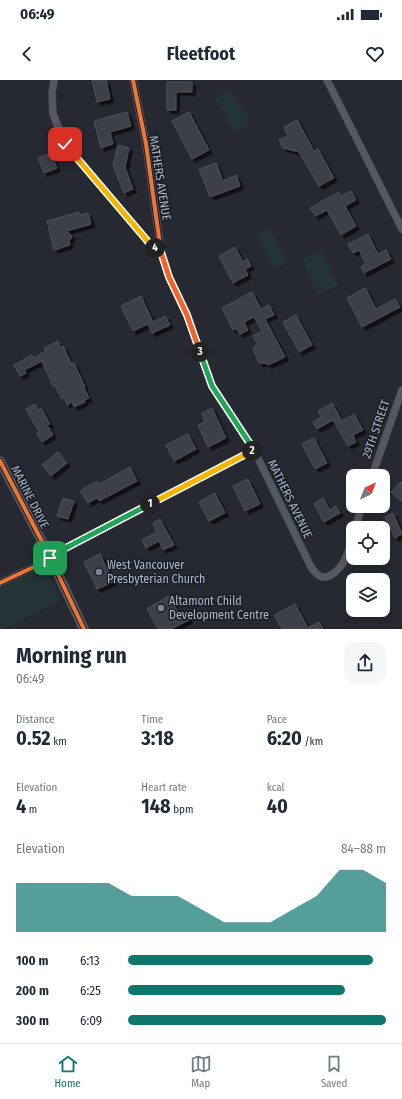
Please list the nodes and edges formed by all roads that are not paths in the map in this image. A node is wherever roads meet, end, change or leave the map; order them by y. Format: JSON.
{"nodes":[{"id":1,"x":54,"y":80,"type":"edge"},
{"id":2,"x":134,"y":80,"type":"edge"},
{"id":3,"x":327,"y":80,"type":"edge"},
{"id":4,"x":402,"y":229,"type":"edge"},
{"id":5,"x":161,"y":252,"type":"junction"},
{"id":6,"x":402,"y":390,"type":"edge"},
{"id":7,"x":254,"y":450,"type":"junction"},
{"id":8,"x":0,"y":461,"type":"edge"},
{"id":9,"x":374,"y":469,"type":"edge"},
{"id":10,"x":50,"y":558,"type":"junction"},
{"id":11,"x":346,"y":558,"type":"edge"},
{"id":12,"x":0,"y":583,"type":"edge"},
{"id":13,"x":84,"y":629,"type":"edge"}],
"edges":[{"from":1,"to":5,"type":"street"},
{"from":2,"to":5,"type":"street","name":"MATHERS AVENUE"},
{"from":3,"to":4,"type":"street"},
{"from":5,"to":7,"type":"street","name":"MATHERS AVENUE"},
{"from":6,"to":9,"type":"street","name":"29TH STREET"},
{"from":7,"to":10,"type":"street"},
{"from":7,"to":11,"type":"street","name":"MATHERS AVENUE"},
{"from":8,"to":10,"type":"main road","name":"MARINE DRIVE"},
{"from":10,"to":12,"type":"street"},
{"from":10,"to":13,"type":"main road","name":"MARINE DRIVE"}]}
